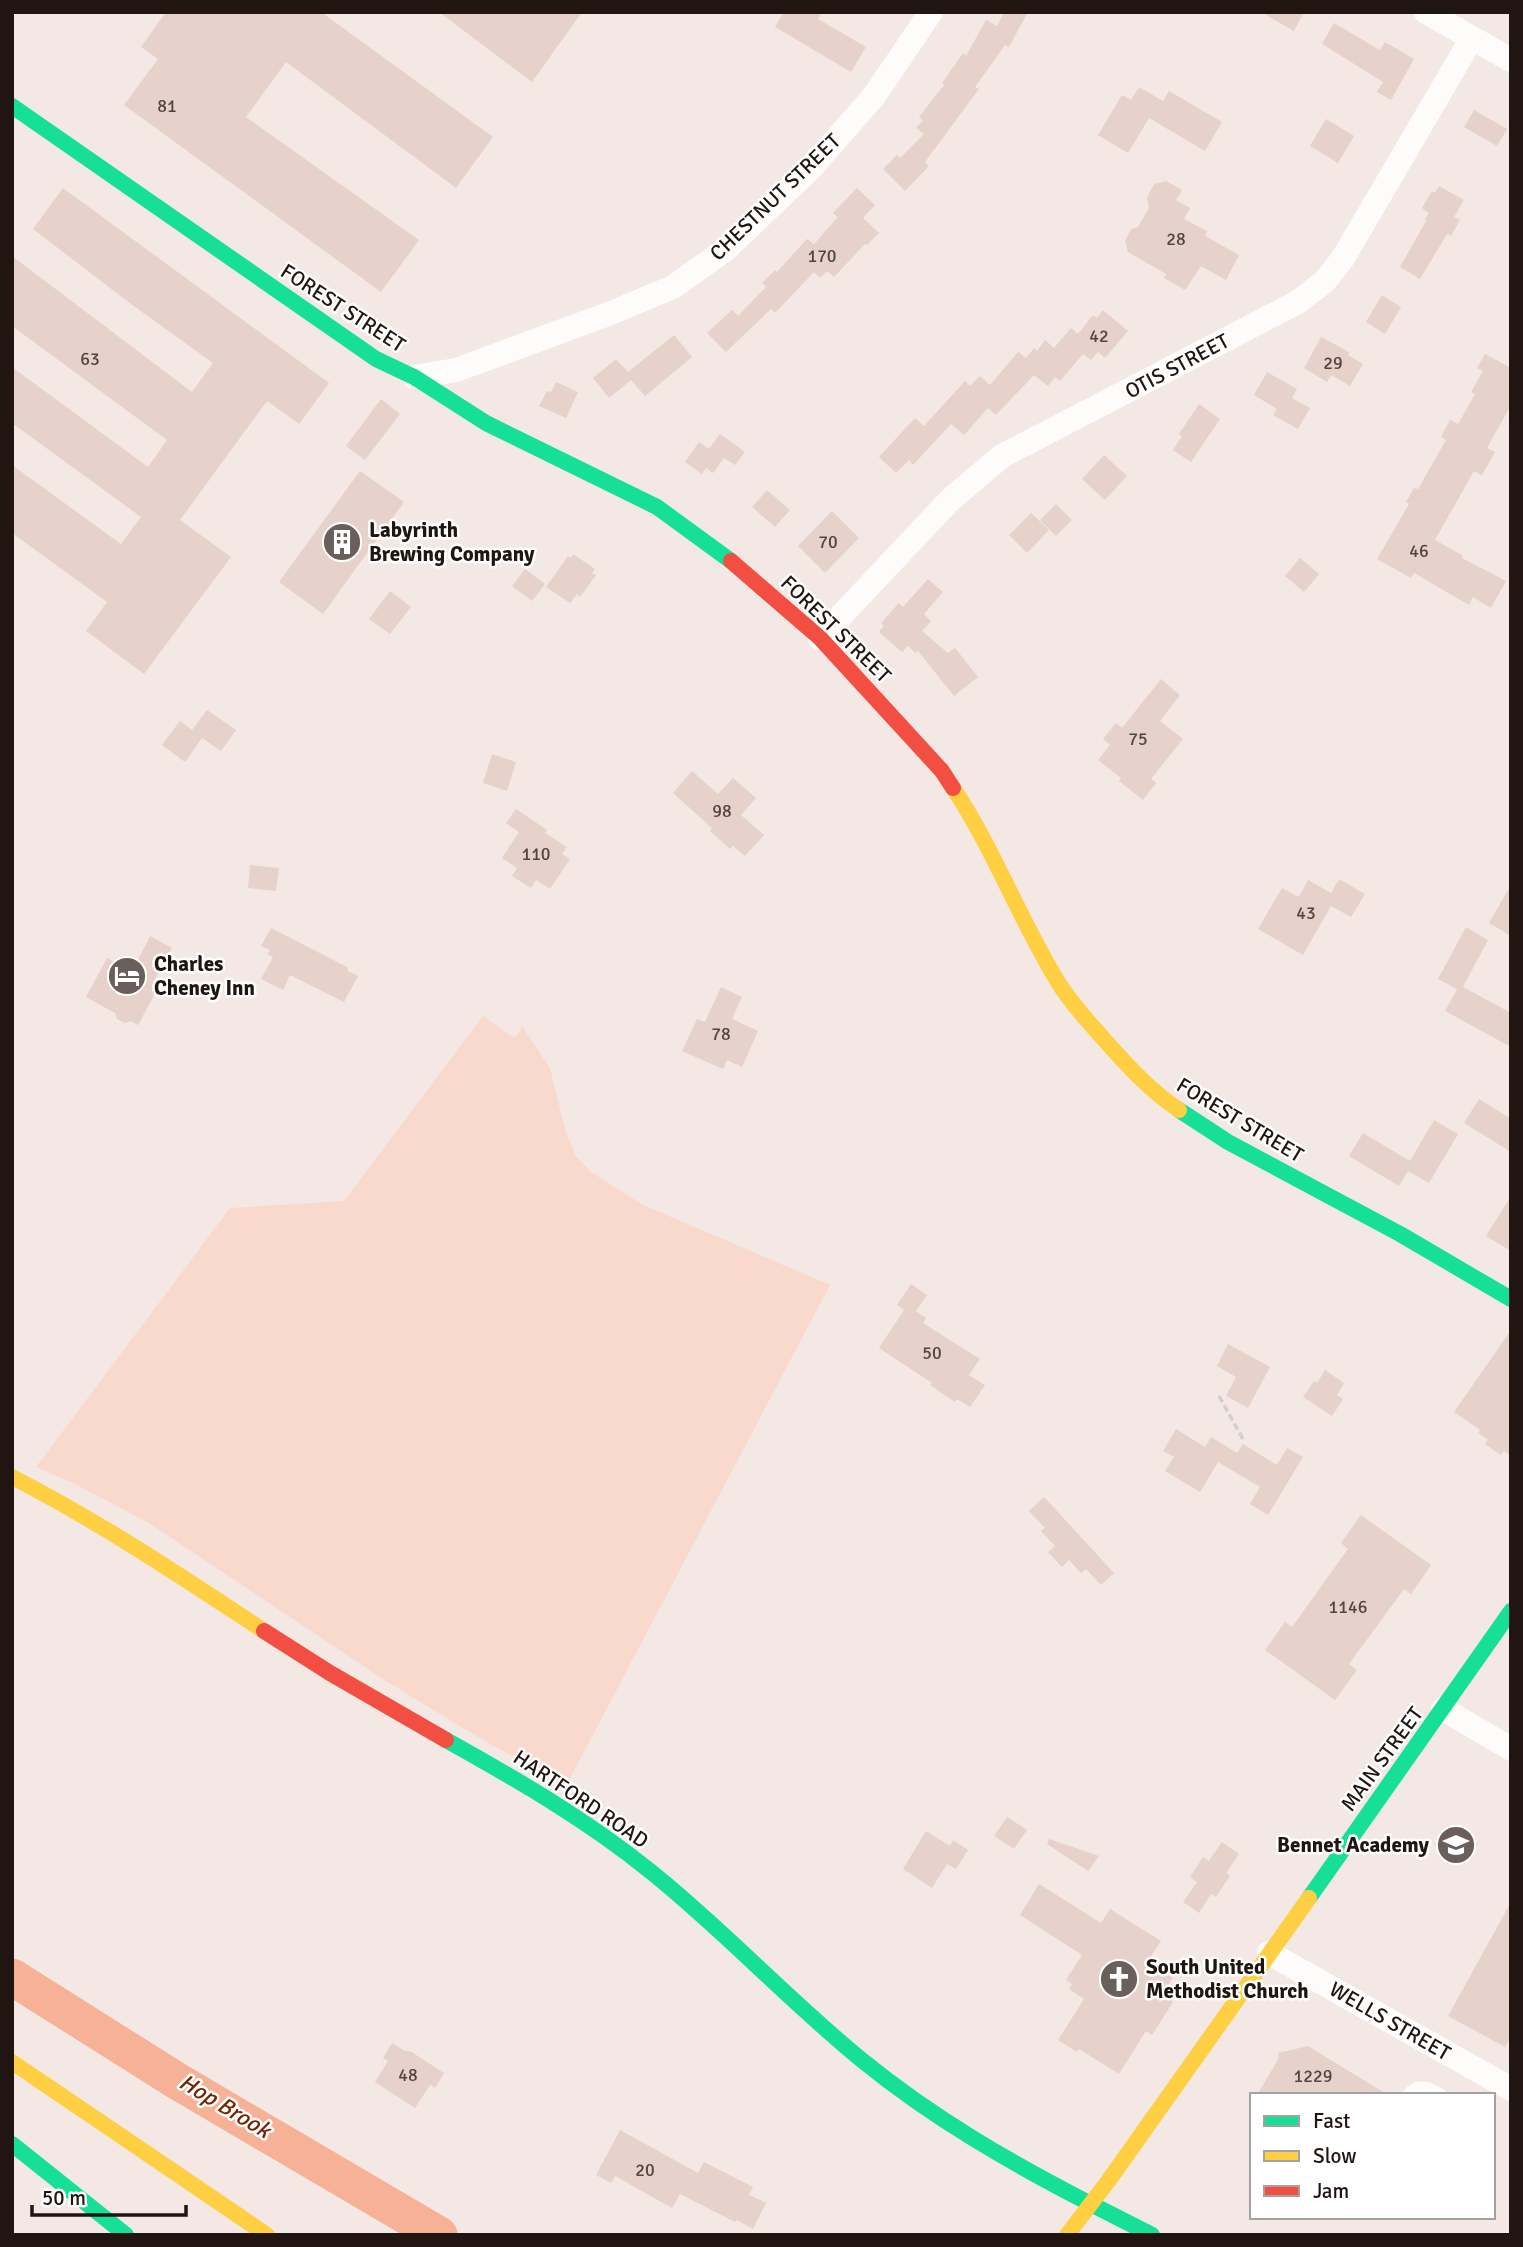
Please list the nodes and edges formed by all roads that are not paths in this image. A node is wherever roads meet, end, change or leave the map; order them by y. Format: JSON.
{"nodes":[{"id":1,"x":931,"y":12,"type":"edge"},
{"id":2,"x":1426,"y":12,"type":"edge"},
{"id":3,"x":1472,"y":38,"type":"junction"},
{"id":4,"x":1511,"y":60,"type":"edge"},
{"id":5,"x":12,"y":106,"type":"edge"},
{"id":6,"x":414,"y":377,"type":"junction"},
{"id":7,"x":820,"y":638,"type":"junction"},
{"id":8,"x":1511,"y":1299,"type":"edge"},
{"id":9,"x":12,"y":1476,"type":"edge"},
{"id":10,"x":1511,"y":1611,"type":"edge"},
{"id":11,"x":1443,"y":1709,"type":"junction"},
{"id":12,"x":1511,"y":1749,"type":"edge"},
{"id":13,"x":1269,"y":1953,"type":"junction"},
{"id":14,"x":12,"y":2062,"type":"edge"},
{"id":15,"x":1511,"y":2089,"type":"edge"},
{"id":16,"x":1410,"y":2093,"type":"edge"},
{"id":17,"x":1438,"y":2093,"type":"edge"},
{"id":18,"x":12,"y":2144,"type":"edge"},
{"id":19,"x":1091,"y":2204,"type":"junction"},
{"id":20,"x":126,"y":2235,"type":"edge"},
{"id":21,"x":267,"y":2235,"type":"edge"},
{"id":22,"x":1067,"y":2235,"type":"edge"},
{"id":23,"x":1152,"y":2235,"type":"edge"}],
"edges":[{"from":1,"to":6,"type":"street","name":"CHESTNUT STREET"},
{"from":2,"to":3,"type":"street"},
{"from":3,"to":4,"type":"street"},
{"from":3,"to":7,"type":"street","name":"OTIS STREET"},
{"from":5,"to":6,"type":"main road","name":"FOREST STREET"},
{"from":6,"to":7,"type":"main road","name":"FOREST STREET"},
{"from":7,"to":8,"type":"main road","name":"FOREST STREET"},
{"from":9,"to":19,"type":"main road","name":"HARTFORD ROAD"},
{"from":10,"to":11,"type":"main road","name":"MAIN STREET"},
{"from":11,"to":12,"type":"street"},
{"from":11,"to":13,"type":"main road","name":"MAIN STREET"},
{"from":13,"to":15,"type":"street","name":"WELLS STREET"},
{"from":13,"to":19,"type":"main road","name":"MAIN STREET"},
{"from":14,"to":21,"type":"main road"},
{"from":16,"to":17,"type":"lane"},
{"from":18,"to":20,"type":"main road"},
{"from":19,"to":22,"type":"main road","name":"MAIN STREET"},
{"from":19,"to":23,"type":"main road","name":"HARTFORD ROAD"}]}
